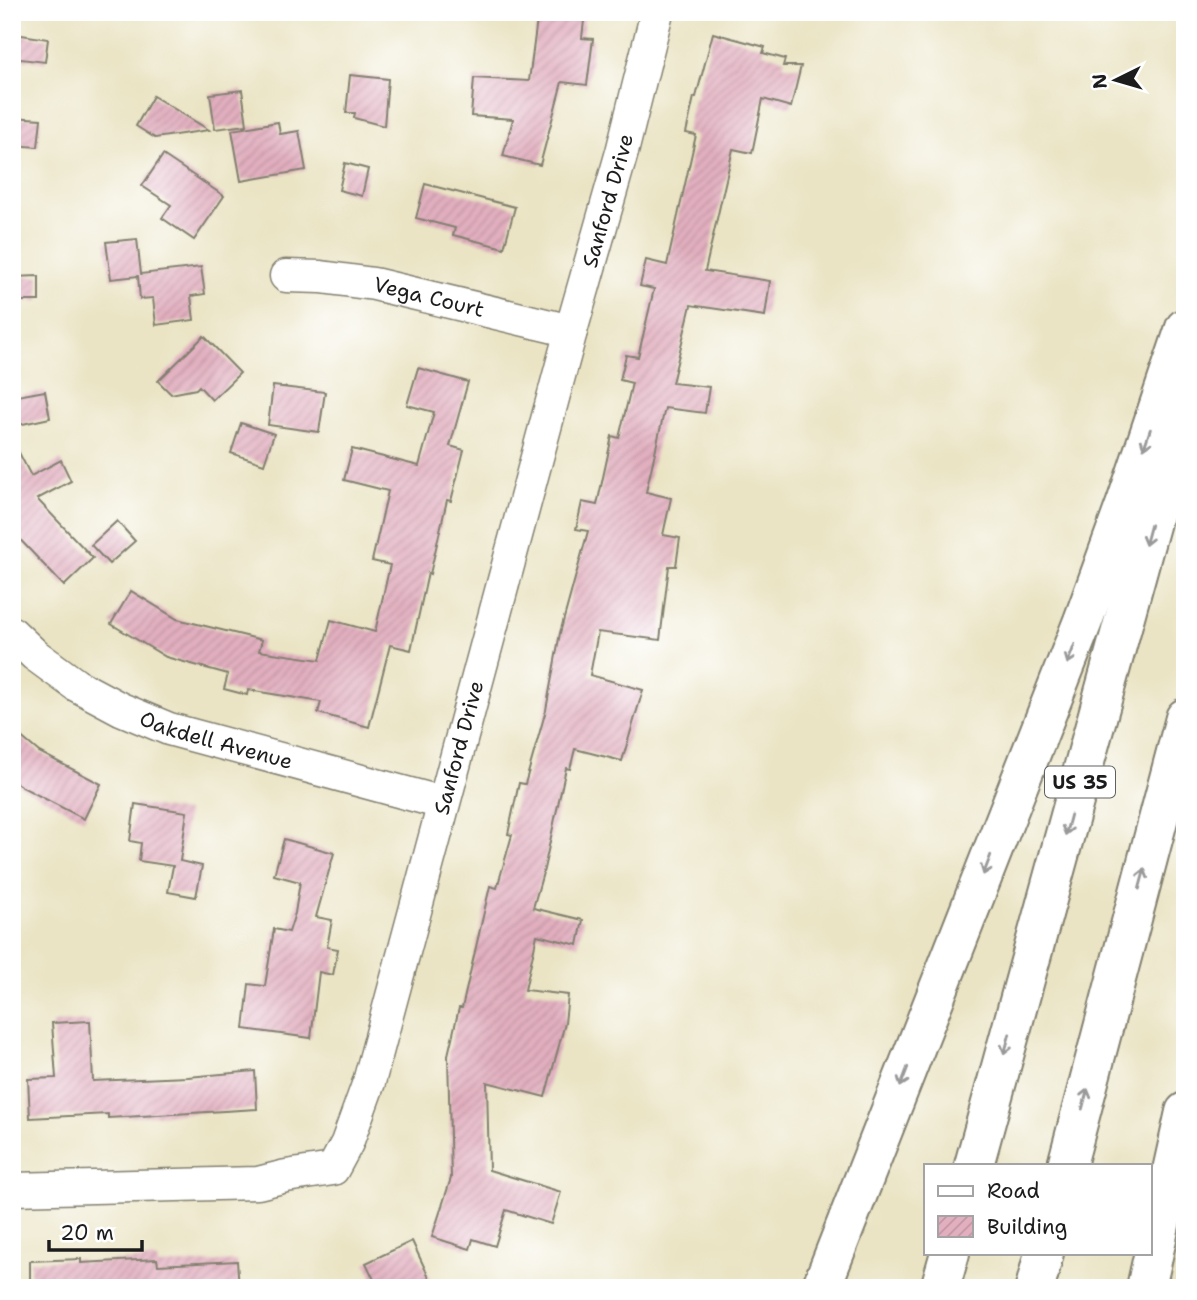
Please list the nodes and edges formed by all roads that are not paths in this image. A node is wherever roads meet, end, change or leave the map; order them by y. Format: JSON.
{"nodes":[{"id":1,"x":657,"y":12,"type":"edge"},
{"id":2,"x":286,"y":276,"type":"dead end"},
{"id":3,"x":1185,"y":328,"type":"edge"},
{"id":4,"x":571,"y":331,"type":"junction"},
{"id":5,"x":1185,"y":398,"type":"edge"},
{"id":6,"x":12,"y":633,"type":"edge"},
{"id":7,"x":1185,"y":718,"type":"edge"},
{"id":8,"x":443,"y":803,"type":"junction"},
{"id":9,"x":1185,"y":1112,"type":"edge"},
{"id":10,"x":974,"y":1164,"type":"edge"},
{"id":11,"x":1067,"y":1164,"type":"edge"},
{"id":12,"x":12,"y":1189,"type":"edge"},
{"id":13,"x":950,"y":1254,"type":"edge"},
{"id":14,"x":1044,"y":1254,"type":"edge"},
{"id":15,"x":821,"y":1288,"type":"edge"},
{"id":16,"x":940,"y":1288,"type":"edge"},
{"id":17,"x":1035,"y":1288,"type":"edge"},
{"id":18,"x":1146,"y":1288,"type":"edge"}],
"edges":[{"from":1,"to":4,"type":"street","name":"Sanford Drive"},
{"from":2,"to":4,"type":"street","name":"Vega Court"},
{"from":3,"to":15,"type":"highway","one_way":true},
{"from":4,"to":8,"type":"street","name":"Sanford Drive"},
{"from":5,"to":10,"type":"highway","number":"US 35","one_way":true},
{"from":6,"to":8,"type":"street","name":"Oakdell Avenue"},
{"from":11,"to":7,"type":"highway","one_way":true},
{"from":8,"to":12,"type":"street","name":"Sanford Drive"},
{"from":9,"to":18,"type":"highway"},
{"from":13,"to":16,"type":"highway"},
{"from":14,"to":17,"type":"highway"}]}
